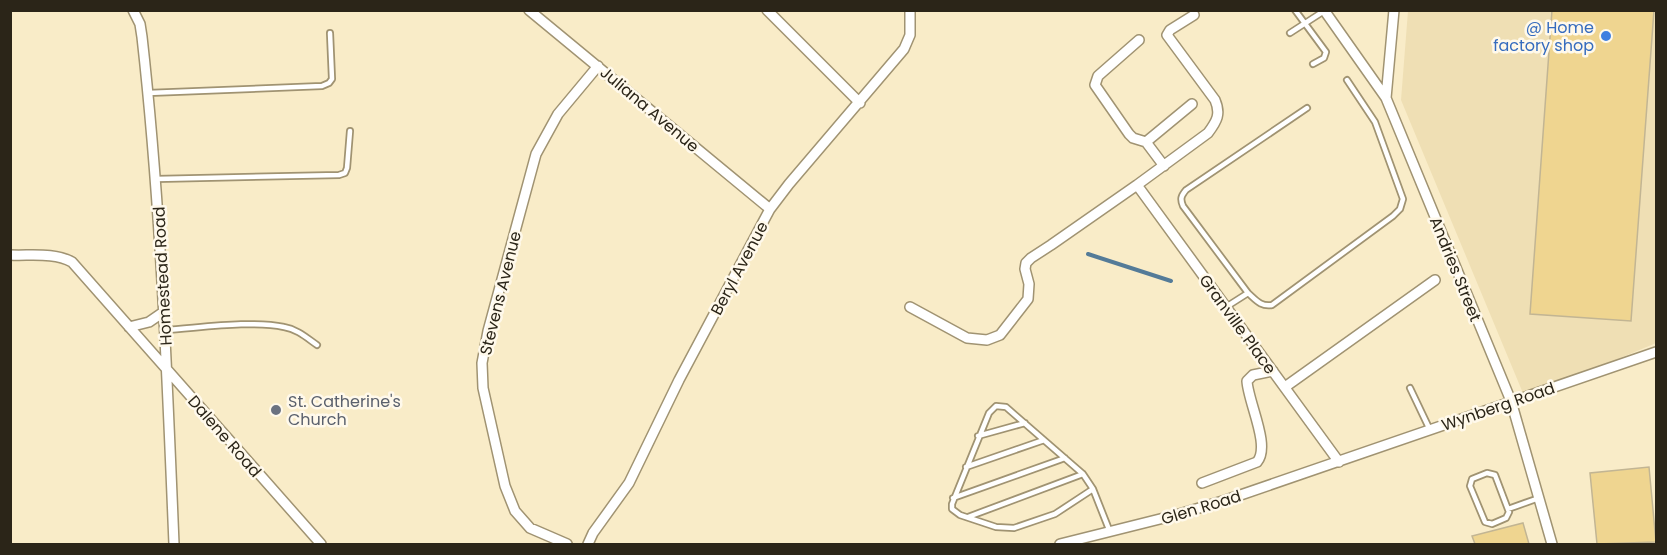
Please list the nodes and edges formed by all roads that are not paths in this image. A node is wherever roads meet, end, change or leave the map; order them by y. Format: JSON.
{"nodes":[{"id":1,"x":529,"y":10,"type":"edge"},
{"id":2,"x":766,"y":10,"type":"edge"},
{"id":3,"x":910,"y":10,"type":"edge"},
{"id":4,"x":1295,"y":10,"type":"edge"},
{"id":5,"x":1394,"y":10,"type":"edge"},
{"id":6,"x":134,"y":11,"type":"edge"},
{"id":7,"x":1324,"y":11,"type":"edge"},
{"id":8,"x":1194,"y":15,"type":"dead end"},
{"id":9,"x":1305,"y":23,"type":"junction"},
{"id":10,"x":330,"y":33,"type":"dead end"},
{"id":11,"x":1290,"y":33,"type":"dead end"},
{"id":12,"x":1139,"y":40,"type":"dead end"},
{"id":13,"x":1313,"y":64,"type":"dead end"},
{"id":14,"x":598,"y":66,"type":"junction"},
{"id":15,"x":1347,"y":80,"type":"dead end"},
{"id":16,"x":148,"y":93,"type":"junction"},
{"id":17,"x":1386,"y":98,"type":"junction"},
{"id":18,"x":860,"y":103,"type":"junction"},
{"id":19,"x":1192,"y":104,"type":"dead end"},
{"id":20,"x":1307,"y":108,"type":"dead end"},
{"id":21,"x":350,"y":131,"type":"dead end"},
{"id":22,"x":1146,"y":142,"type":"junction"},
{"id":23,"x":1164,"y":166,"type":"junction"},
{"id":24,"x":156,"y":179,"type":"junction"},
{"id":25,"x":1137,"y":185,"type":"junction"},
{"id":26,"x":770,"y":209,"type":"junction"},
{"id":27,"x":10,"y":255,"type":"edge"},
{"id":28,"x":1435,"y":280,"type":"dead end"},
{"id":29,"x":1248,"y":293,"type":"junction"},
{"id":30,"x":910,"y":307,"type":"dead end"},
{"id":31,"x":1226,"y":307,"type":"junction"},
{"id":32,"x":165,"y":311,"type":"junction"},
{"id":33,"x":129,"y":327,"type":"junction"},
{"id":34,"x":165,"y":330,"type":"junction"},
{"id":35,"x":317,"y":345,"type":"dead end"},
{"id":36,"x":1656,"y":352,"type":"edge"},
{"id":37,"x":166,"y":370,"type":"junction"},
{"id":38,"x":1274,"y":371,"type":"junction"},
{"id":39,"x":1285,"y":387,"type":"junction"},
{"id":40,"x":1410,"y":388,"type":"dead end"},
{"id":41,"x":1511,"y":400,"type":"junction"},
{"id":42,"x":1025,"y":423,"type":"junction"},
{"id":43,"x":1430,"y":430,"type":"junction"},
{"id":44,"x":978,"y":436,"type":"junction"},
{"id":45,"x":1044,"y":440,"type":"junction"},
{"id":46,"x":1065,"y":458,"type":"junction"},
{"id":47,"x":1339,"y":462,"type":"junction"},
{"id":48,"x":966,"y":466,"type":"junction"},
{"id":49,"x":1083,"y":474,"type":"junction"},
{"id":50,"x":1202,"y":483,"type":"dead end"},
{"id":51,"x":1092,"y":489,"type":"junction"},
{"id":52,"x":953,"y":498,"type":"junction"},
{"id":53,"x":1539,"y":498,"type":"junction"},
{"id":54,"x":1508,"y":509,"type":"junction"},
{"id":55,"x":968,"y":517,"type":"junction"},
{"id":56,"x":1110,"y":532,"type":"junction"},
{"id":57,"x":174,"y":544,"type":"edge"},
{"id":58,"x":321,"y":544,"type":"edge"},
{"id":59,"x":567,"y":544,"type":"edge"},
{"id":60,"x":588,"y":544,"type":"edge"},
{"id":61,"x":1068,"y":544,"type":"edge"},
{"id":62,"x":1552,"y":544,"type":"edge"}],
"edges":[{"from":1,"to":14,"type":"street","name":"Juliana Avenue"},
{"from":2,"to":18,"type":"street"},
{"from":3,"to":18,"type":"street","name":"Beryl Avenue"},
{"from":4,"to":9,"type":"lane"},
{"from":5,"to":17,"type":"street"},
{"from":6,"to":16,"type":"street","name":"Homestead Road"},
{"from":7,"to":9,"type":"lane"},
{"from":7,"to":17,"type":"street","name":"Andries Street"},
{"from":8,"to":23,"type":"street"},
{"from":9,"to":11,"type":"lane"},
{"from":9,"to":13,"type":"lane"},
{"from":10,"to":16,"type":"lane"},
{"from":12,"to":22,"type":"street"},
{"from":14,"to":26,"type":"street","name":"Juliana Avenue"},
{"from":14,"to":59,"type":"street","name":"Stevens Avenue"},
{"from":15,"to":29,"type":"lane"},
{"from":16,"to":24,"type":"street","name":"Homestead Road"},
{"from":17,"to":41,"type":"street","name":"Andries Street"},
{"from":18,"to":26,"type":"street","name":"Beryl Avenue"},
{"from":19,"to":22,"type":"street"},
{"from":20,"to":29,"type":"lane"},
{"from":21,"to":24,"type":"lane"},
{"from":22,"to":23,"type":"street"},
{"from":23,"to":25,"type":"street"},
{"from":24,"to":32,"type":"street","name":"Homestead Road"},
{"from":25,"to":30,"type":"street"},
{"from":25,"to":31,"type":"street","name":"Granville Place"},
{"from":26,"to":60,"type":"street","name":"Beryl Avenue"},
{"from":27,"to":33,"type":"street","name":"Dalene Road"},
{"from":28,"to":39,"type":"street"},
{"from":29,"to":31,"type":"lane"},
{"from":31,"to":38,"type":"street","name":"Granville Place"},
{"from":32,"to":33,"type":"street"},
{"from":32,"to":34,"type":"street","name":"Homestead Road"},
{"from":33,"to":37,"type":"street","name":"Dalene Road"},
{"from":34,"to":35,"type":"lane"},
{"from":34,"to":37,"type":"street","name":"Homestead Road"},
{"from":36,"to":41,"type":"street","name":"Wynberg Road"},
{"from":37,"to":57,"type":"street","name":"Homestead Road"},
{"from":37,"to":58,"type":"street","name":"Dalene Road"},
{"from":38,"to":39,"type":"street","name":"Granville Place"},
{"from":38,"to":50,"type":"street"},
{"from":39,"to":47,"type":"street","name":"Granville Place"},
{"from":40,"to":43,"type":"lane"},
{"from":41,"to":43,"type":"street","name":"Wynberg Road"},
{"from":41,"to":53,"type":"street","name":"Andries Street"},
{"from":42,"to":44,"type":"lane"},
{"from":42,"to":44,"type":"lane"},
{"from":42,"to":45,"type":"lane"},
{"from":43,"to":47,"type":"street","name":"Wynberg Road"},
{"from":44,"to":48,"type":"lane"},
{"from":45,"to":46,"type":"lane"},
{"from":45,"to":48,"type":"lane"},
{"from":46,"to":49,"type":"lane"},
{"from":46,"to":52,"type":"lane"},
{"from":47,"to":56,"type":"street","name":"Glen Road"},
{"from":48,"to":52,"type":"lane"},
{"from":49,"to":51,"type":"lane"},
{"from":49,"to":55,"type":"lane"},
{"from":51,"to":55,"type":"lane"},
{"from":51,"to":56,"type":"lane"},
{"from":52,"to":55,"type":"lane"},
{"from":53,"to":54,"type":"lane"},
{"from":53,"to":62,"type":"street","name":"Andries Street"},
{"from":54,"to":54,"type":"lane"},
{"from":56,"to":61,"type":"street","name":"Glen Road"}]}
